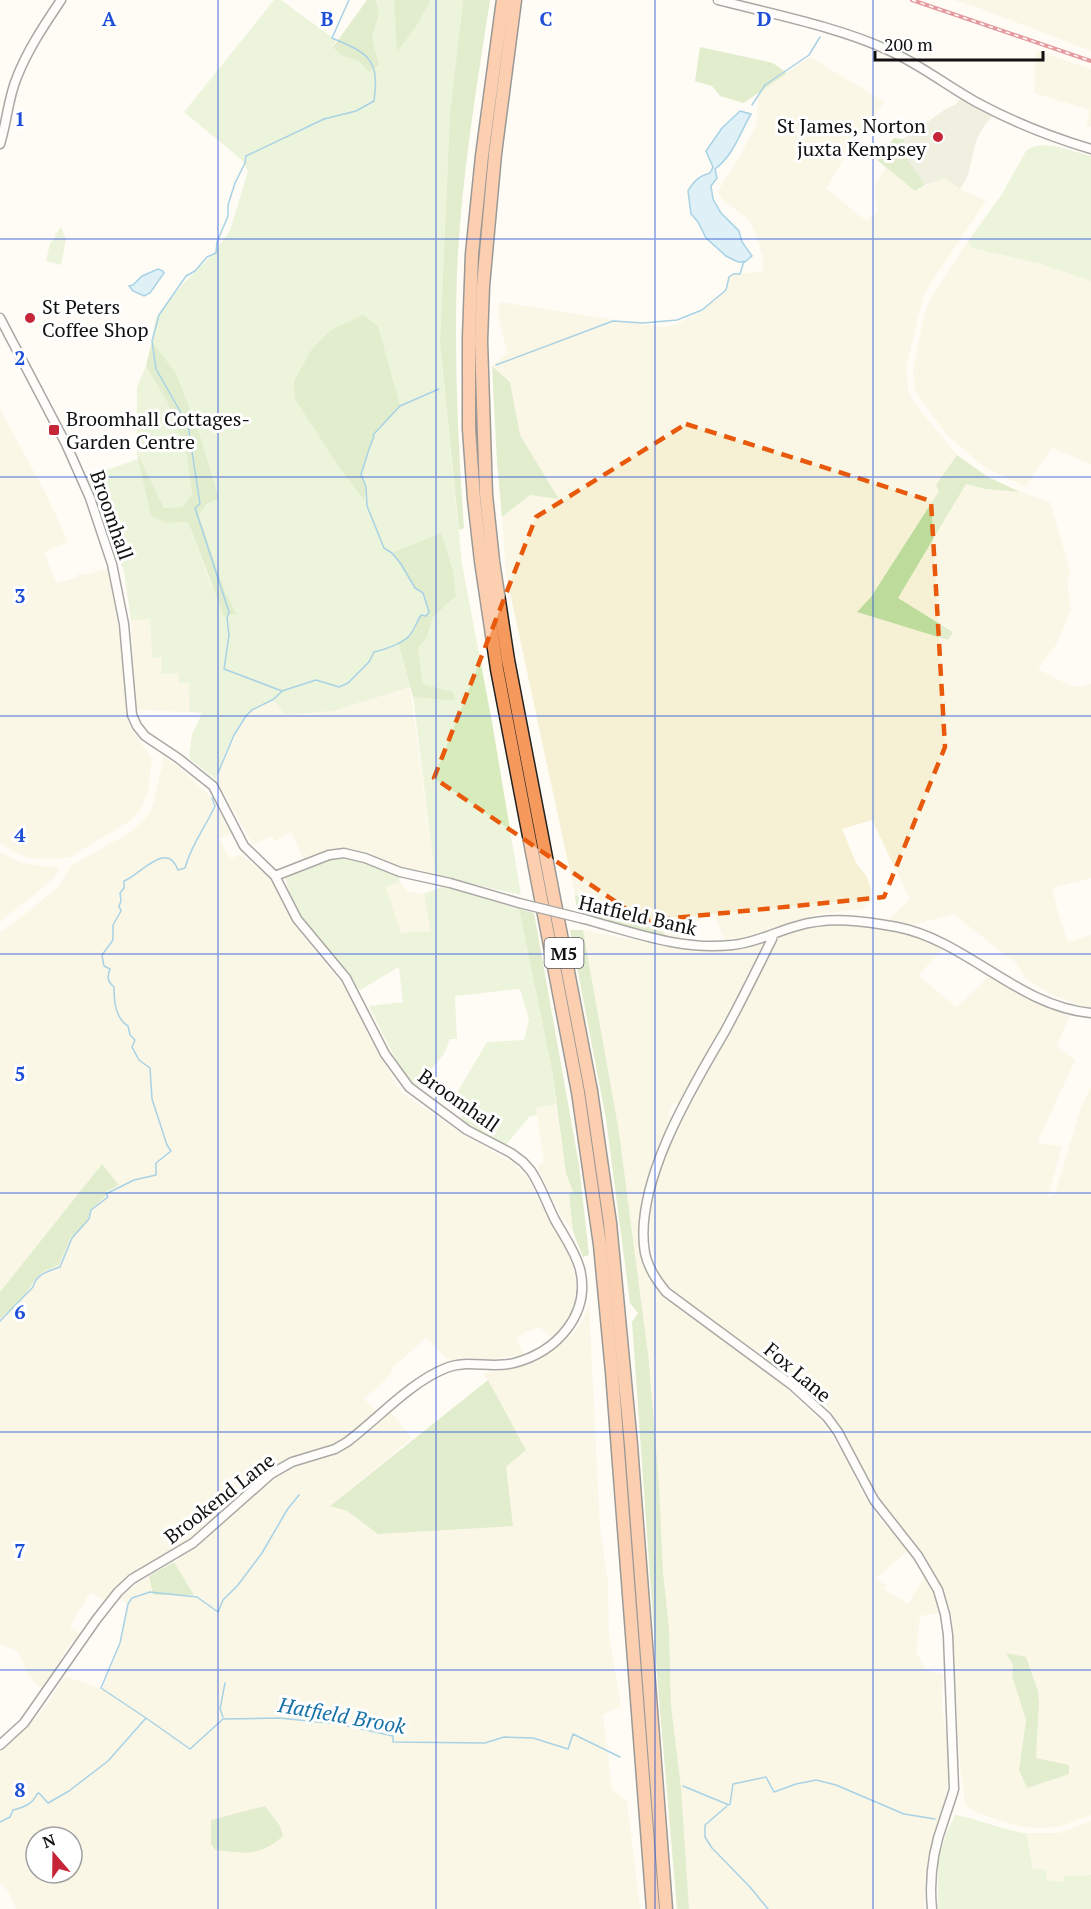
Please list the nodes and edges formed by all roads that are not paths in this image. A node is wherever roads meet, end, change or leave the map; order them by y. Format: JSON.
{"nodes":[{"id":1,"x":61,"y":0,"type":"edge"},
{"id":2,"x":503,"y":0,"type":"edge"},
{"id":3,"x":515,"y":0,"type":"edge"},
{"id":4,"x":718,"y":0,"type":"edge"},
{"id":5,"x":0,"y":144,"type":"edge"},
{"id":6,"x":1091,"y":149,"type":"edge"},
{"id":7,"x":0,"y":318,"type":"edge"},
{"id":8,"x":275,"y":876,"type":"junction"},
{"id":9,"x":772,"y":934,"type":"junction"},
{"id":10,"x":1091,"y":1012,"type":"edge"},
{"id":11,"x":573,"y":1252,"type":"joint"},
{"id":12,"x":0,"y":1745,"type":"edge"},
{"id":13,"x":653,"y":1909,"type":"edge"},
{"id":14,"x":666,"y":1909,"type":"edge"},
{"id":15,"x":932,"y":1909,"type":"edge"}],
"edges":[{"from":1,"to":5,"type":"street"},
{"from":2,"to":13,"type":"highway","number":"M5"},
{"from":3,"to":14,"type":"highway","number":"M5"},
{"from":4,"to":6,"type":"street"},
{"from":7,"to":8,"type":"street","name":"Broomhall"},
{"from":8,"to":9,"type":"street","name":"Hatfield Bank","bridge":true},
{"from":8,"to":11,"type":"street","name":"Broomhall"},
{"from":9,"to":10,"type":"street","name":"Hatfield Bank"},
{"from":9,"to":15,"type":"street","name":"Fox Lane"},
{"from":11,"to":12,"type":"street","name":"Brookend Lane"}]}
